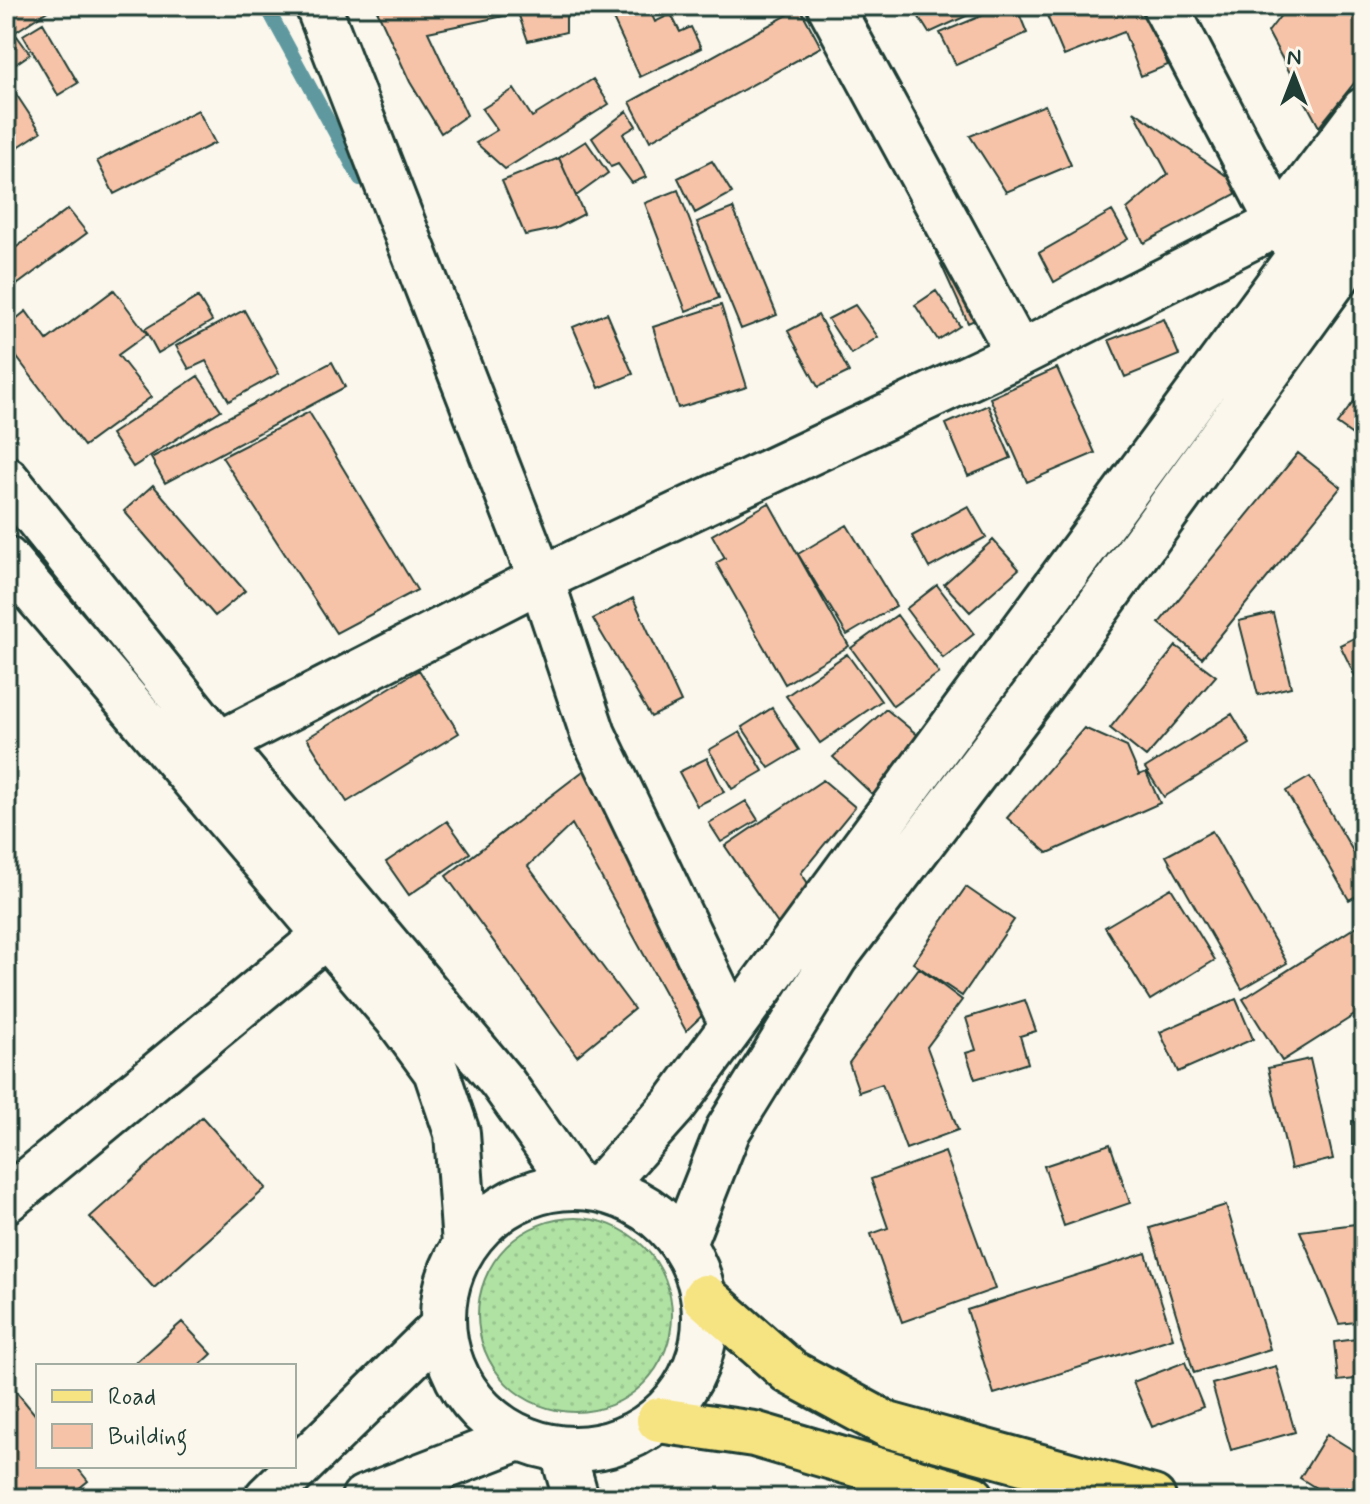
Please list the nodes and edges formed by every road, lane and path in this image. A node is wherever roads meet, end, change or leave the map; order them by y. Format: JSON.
{"nodes":[{"id":1,"x":318,"y":6,"type":"edge"},
{"id":2,"x":830,"y":6,"type":"edge"},
{"id":3,"x":1165,"y":6,"type":"edge"},
{"id":4,"x":1364,"y":110,"type":"edge"},
{"id":5,"x":1364,"y":168,"type":"edge"},
{"id":6,"x":1290,"y":238,"type":"junction"},
{"id":7,"x":1364,"y":239,"type":"edge"},
{"id":8,"x":1019,"y":354,"type":"junction"},
{"id":9,"x":6,"y":479,"type":"edge"},
{"id":10,"x":6,"y":559,"type":"edge"},
{"id":11,"x":541,"y":579,"type":"junction"},
{"id":12,"x":219,"y":744,"type":"junction"},
{"id":13,"x":326,"y":935,"type":"junction"},
{"id":14,"x":732,"y":1024,"type":"junction"},
{"id":15,"x":588,"y":1188,"type":"junction"},
{"id":16,"x":6,"y":1200,"type":"edge"},
{"id":17,"x":683,"y":1244,"type":"junction"},
{"id":18,"x":465,"y":1245,"type":"junction"},
{"id":19,"x":705,"y":1297,"type":"junction"},
{"id":20,"x":442,"y":1327,"type":"junction"},
{"id":21,"x":659,"y":1420,"type":"junction"},
{"id":22,"x":519,"y":1438,"type":"junction"},
{"id":23,"x":562,"y":1449,"type":"junction"},
{"id":24,"x":267,"y":1498,"type":"edge"},
{"id":25,"x":364,"y":1498,"type":"edge"},
{"id":26,"x":576,"y":1498,"type":"edge"},
{"id":27,"x":972,"y":1498,"type":"edge"},
{"id":28,"x":1153,"y":1498,"type":"edge"}],
"edges":[{"from":1,"to":11,"type":"street"},
{"from":2,"to":8,"type":"street"},
{"from":3,"to":6,"type":"street"},
{"from":4,"to":6,"type":"street"},
{"from":5,"to":6,"type":"street"},
{"from":6,"to":8,"type":"street"},
{"from":6,"to":14,"type":"street"},
{"from":7,"to":17,"type":"street"},
{"from":8,"to":11,"type":"street"},
{"from":9,"to":12,"type":"street"},
{"from":10,"to":13,"type":"street"},
{"from":11,"to":12,"type":"street"},
{"from":11,"to":14,"type":"street"},
{"from":12,"to":15,"type":"street"},
{"from":13,"to":16,"type":"street"},
{"from":13,"to":18,"type":"street"},
{"from":14,"to":15,"type":"street"},
{"from":15,"to":17,"type":"street"},
{"from":15,"to":18,"type":"street"},
{"from":17,"to":19,"type":"street"},
{"from":18,"to":20,"type":"street"},
{"from":19,"to":21,"type":"street"},
{"from":19,"to":28,"type":"main road"},
{"from":20,"to":22,"type":"street"},
{"from":20,"to":24,"type":"street"},
{"from":21,"to":23,"type":"street"},
{"from":21,"to":27,"type":"main road"},
{"from":22,"to":23,"type":"street"},
{"from":22,"to":25,"type":"street"},
{"from":23,"to":26,"type":"street"}]}
